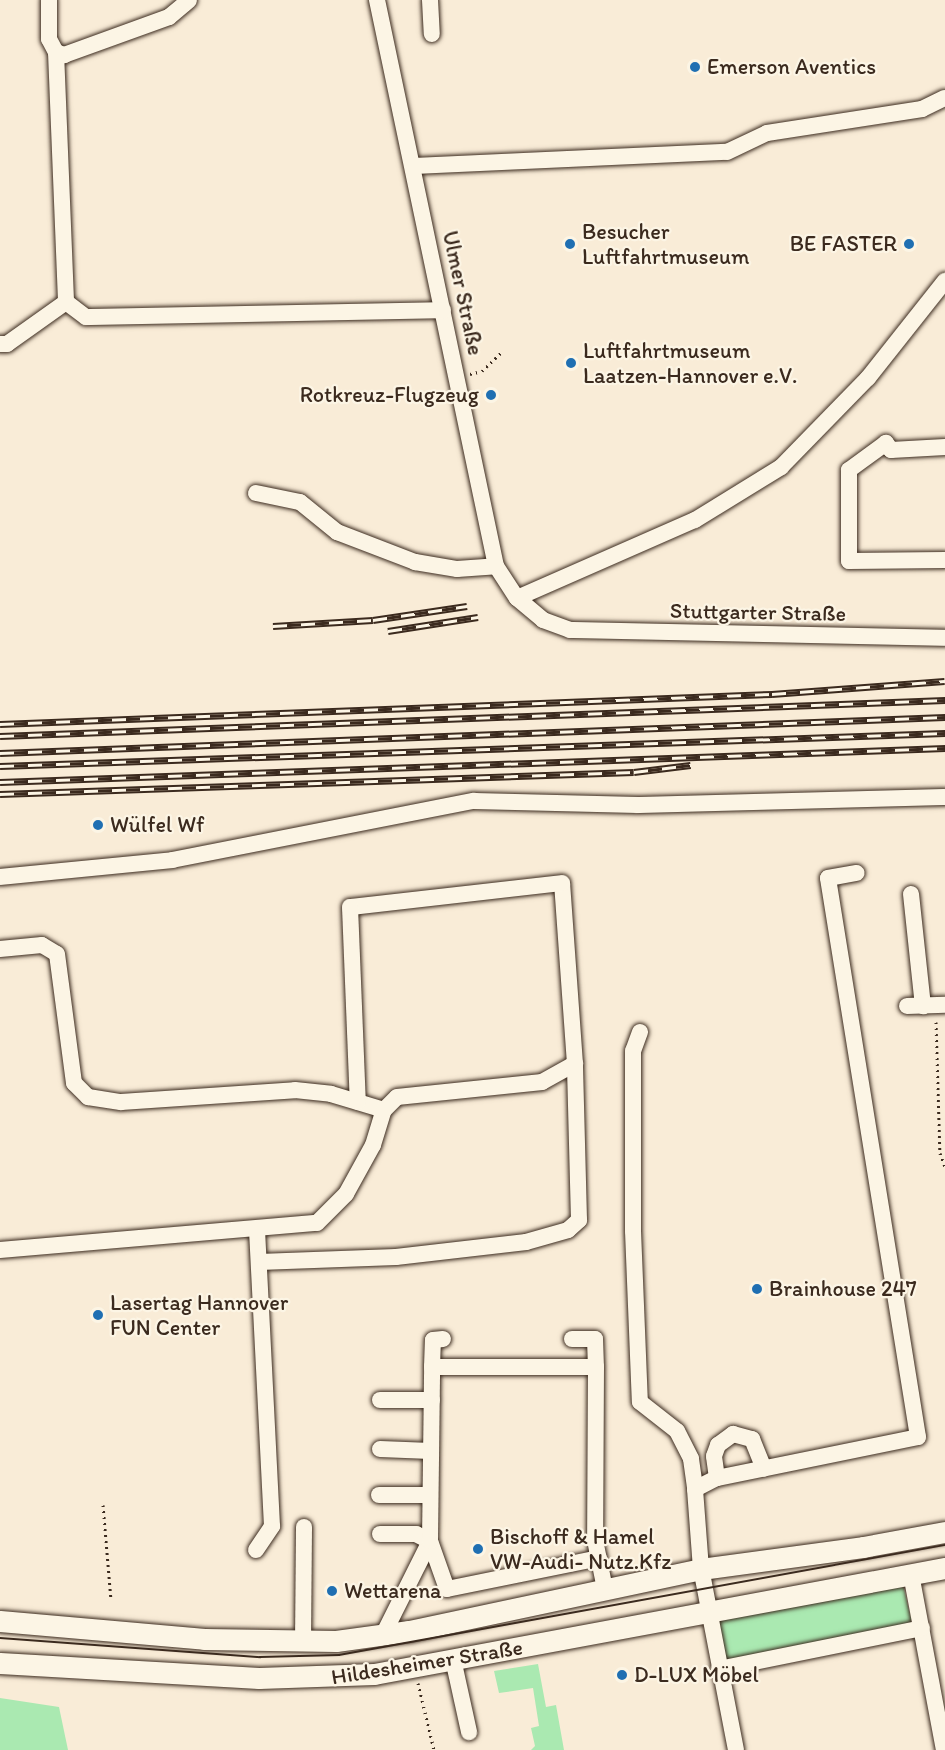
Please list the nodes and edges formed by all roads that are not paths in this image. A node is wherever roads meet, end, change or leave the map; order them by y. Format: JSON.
{"nodes":[{"id":1,"x":49,"y":0,"type":"edge"},
{"id":2,"x":189,"y":0,"type":"edge"},
{"id":3,"x":377,"y":0,"type":"edge"},
{"id":4,"x":430,"y":0,"type":"edge"},
{"id":5,"x":432,"y":34,"type":"dead end"},
{"id":6,"x":56,"y":52,"type":"junction"},
{"id":7,"x":945,"y":98,"type":"edge"},
{"id":8,"x":414,"y":166,"type":"junction"},
{"id":9,"x":945,"y":281,"type":"edge"},
{"id":10,"x":66,"y":302,"type":"junction"},
{"id":11,"x":443,"y":310,"type":"junction"},
{"id":12,"x":0,"y":344,"type":"edge"},
{"id":13,"x":945,"y":447,"type":"edge"},
{"id":14,"x":256,"y":493,"type":"dead end"},
{"id":15,"x":945,"y":560,"type":"edge"},
{"id":16,"x":496,"y":566,"type":"junction"},
{"id":17,"x":517,"y":598,"type":"junction"},
{"id":18,"x":570,"y":630,"type":"joint"},
{"id":19,"x":945,"y":638,"type":"edge"},
{"id":20,"x":945,"y":797,"type":"edge"},
{"id":21,"x":857,"y":873,"type":"dead end"},
{"id":22,"x":0,"y":877,"type":"edge"},
{"id":23,"x":911,"y":894,"type":"dead end"},
{"id":24,"x":0,"y":949,"type":"edge"},
{"id":25,"x":928,"y":1006,"type":"edge"},
{"id":26,"x":640,"y":1032,"type":"dead end"},
{"id":27,"x":575,"y":1064,"type":"junction"},
{"id":28,"x":358,"y":1102,"type":"junction"},
{"id":29,"x":384,"y":1110,"type":"junction"},
{"id":30,"x":257,"y":1230,"type":"junction"},
{"id":31,"x":0,"y":1250,"type":"edge"},
{"id":32,"x":259,"y":1262,"type":"junction"},
{"id":33,"x":443,"y":1339,"type":"dead end"},
{"id":34,"x":572,"y":1339,"type":"dead end"},
{"id":35,"x":432,"y":1367,"type":"junction"},
{"id":36,"x":596,"y":1367,"type":"junction"},
{"id":37,"x":380,"y":1400,"type":"dead end"},
{"id":38,"x":432,"y":1400,"type":"junction"},
{"id":39,"x":380,"y":1449,"type":"dead end"},
{"id":40,"x":431,"y":1451,"type":"junction"},
{"id":41,"x":764,"y":1469,"type":"junction"},
{"id":42,"x":717,"y":1478,"type":"junction"},
{"id":43,"x":695,"y":1490,"type":"junction"},
{"id":44,"x":380,"y":1495,"type":"dead end"},
{"id":45,"x":430,"y":1496,"type":"junction"},
{"id":46,"x":304,"y":1527,"type":"dead end"},
{"id":47,"x":945,"y":1532,"type":"edge"},
{"id":48,"x":380,"y":1534,"type":"dead end"},
{"id":49,"x":430,"y":1541,"type":"junction"},
{"id":50,"x":256,"y":1550,"type":"dead end"},
{"id":51,"x":599,"y":1558,"type":"junction"},
{"id":52,"x":945,"y":1568,"type":"edge"},
{"id":53,"x":701,"y":1569,"type":"junction"},
{"id":54,"x":911,"y":1574,"type":"junction"},
{"id":55,"x":605,"y":1589,"type":"junction"},
{"id":56,"x":709,"y":1614,"type":"junction"},
{"id":57,"x":0,"y":1621,"type":"edge"},
{"id":58,"x":922,"y":1628,"type":"junction"},
{"id":59,"x":383,"y":1635,"type":"junction"},
{"id":60,"x":303,"y":1643,"type":"junction"},
{"id":61,"x":453,"y":1659,"type":"junction"},
{"id":62,"x":0,"y":1663,"type":"edge"},
{"id":63,"x":719,"y":1669,"type":"junction"},
{"id":64,"x":469,"y":1732,"type":"dead end"},
{"id":65,"x":736,"y":1750,"type":"edge"},
{"id":66,"x":944,"y":1750,"type":"edge"}],
"edges":[{"from":1,"to":6,"type":"street"},
{"from":2,"to":6,"type":"street"},
{"from":3,"to":8,"type":"street","name":"Ulmer Straße"},
{"from":4,"to":5,"type":"street"},
{"from":6,"to":10,"type":"street"},
{"from":7,"to":8,"type":"street"},
{"from":8,"to":11,"type":"street","name":"Ulmer Straße"},
{"from":9,"to":17,"type":"street"},
{"from":10,"to":11,"type":"street"},
{"from":10,"to":12,"type":"street"},
{"from":11,"to":16,"type":"street","name":"Ulmer Straße"},
{"from":13,"to":15,"type":"street"},
{"from":14,"to":16,"type":"street"},
{"from":16,"to":17,"type":"street","name":"Ulmer Straße"},
{"from":17,"to":18,"type":"street","name":"Ulmer Straße"},
{"from":18,"to":19,"type":"street","name":"Stuttgarter Straße"},
{"from":20,"to":22,"type":"street"},
{"from":21,"to":41,"type":"street"},
{"from":23,"to":25,"type":"street"},
{"from":24,"to":28,"type":"street"},
{"from":26,"to":43,"type":"street"},
{"from":27,"to":28,"type":"street"},
{"from":27,"to":29,"type":"street"},
{"from":27,"to":32,"type":"street"},
{"from":28,"to":29,"type":"street"},
{"from":29,"to":30,"type":"street"},
{"from":30,"to":31,"type":"street"},
{"from":30,"to":32,"type":"street"},
{"from":32,"to":50,"type":"street"},
{"from":33,"to":35,"type":"street"},
{"from":34,"to":36,"type":"street"},
{"from":35,"to":36,"type":"street"},
{"from":35,"to":38,"type":"street"},
{"from":36,"to":51,"type":"street"},
{"from":37,"to":38,"type":"street"},
{"from":38,"to":40,"type":"street"},
{"from":39,"to":40,"type":"street"},
{"from":40,"to":45,"type":"street"},
{"from":41,"to":42,"type":"street"},
{"from":41,"to":42,"type":"street"},
{"from":42,"to":43,"type":"street"},
{"from":43,"to":53,"type":"street"},
{"from":44,"to":45,"type":"street"},
{"from":45,"to":49,"type":"street"},
{"from":46,"to":60,"type":"street"},
{"from":47,"to":53,"type":"main road","name":"Hildesheimer Straße"},
{"from":48,"to":49,"type":"street"},
{"from":49,"to":51,"type":"street"},
{"from":49,"to":59,"type":"street"},
{"from":51,"to":55,"type":"street"},
{"from":52,"to":54,"type":"main road","name":"Hildesheimer Straße"},
{"from":53,"to":55,"type":"main road","name":"Hildesheimer Straße"},
{"from":53,"to":56,"type":"street"},
{"from":54,"to":56,"type":"main road","name":"Hildesheimer Straße"},
{"from":54,"to":58,"type":"street"},
{"from":55,"to":59,"type":"main road","name":"Hildesheimer Straße"},
{"from":56,"to":61,"type":"main road","name":"Hildesheimer Straße"},
{"from":56,"to":63,"type":"street"},
{"from":57,"to":60,"type":"main road","name":"Hildesheimer Straße"},
{"from":58,"to":63,"type":"street"},
{"from":58,"to":66,"type":"street"},
{"from":59,"to":60,"type":"main road","name":"Hildesheimer Straße"},
{"from":61,"to":62,"type":"main road","name":"Hildesheimer Straße"},
{"from":61,"to":64,"type":"street"},
{"from":63,"to":65,"type":"street"}]}
